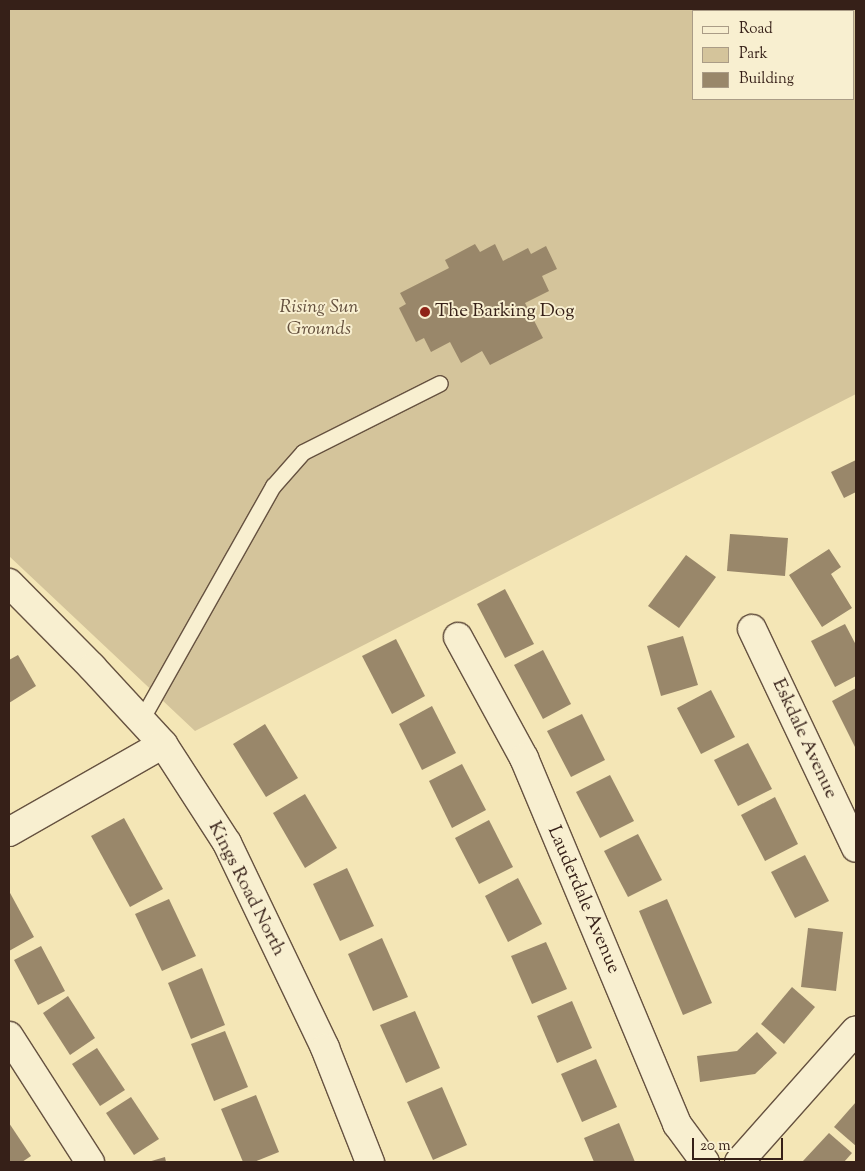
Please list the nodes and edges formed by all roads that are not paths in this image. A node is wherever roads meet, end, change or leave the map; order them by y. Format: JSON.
{"nodes":[{"id":1,"x":440,"y":382,"type":"dead end"},
{"id":2,"x":13,"y":596,"type":"edge"},
{"id":3,"x":752,"y":629,"type":"dead end"},
{"id":4,"x":458,"y":637,"type":"dead end"},
{"id":5,"x":140,"y":720,"type":"junction"},
{"id":6,"x":163,"y":744,"type":"junction"},
{"id":7,"x":9,"y":832,"type":"edge"},
{"id":8,"x":856,"y":848,"type":"edge"},
{"id":9,"x":856,"y":1030,"type":"edge"},
{"id":10,"x":9,"y":1036,"type":"edge"},
{"id":11,"x":90,"y":1162,"type":"edge"},
{"id":12,"x":370,"y":1162,"type":"edge"},
{"id":13,"x":705,"y":1162,"type":"edge"},
{"id":14,"x":739,"y":1162,"type":"edge"}],
"edges":[{"from":1,"to":5,"type":"lane"},
{"from":2,"to":5,"type":"street","name":"Kings Road North"},
{"from":3,"to":8,"type":"street","name":"Eskdale Avenue"},
{"from":4,"to":13,"type":"street","name":"Lauderdale Avenue"},
{"from":5,"to":6,"type":"street","name":"Kings Road North"},
{"from":6,"to":7,"type":"street"},
{"from":6,"to":12,"type":"street","name":"Kings Road North"},
{"from":9,"to":14,"type":"street"},
{"from":10,"to":11,"type":"street"}]}
